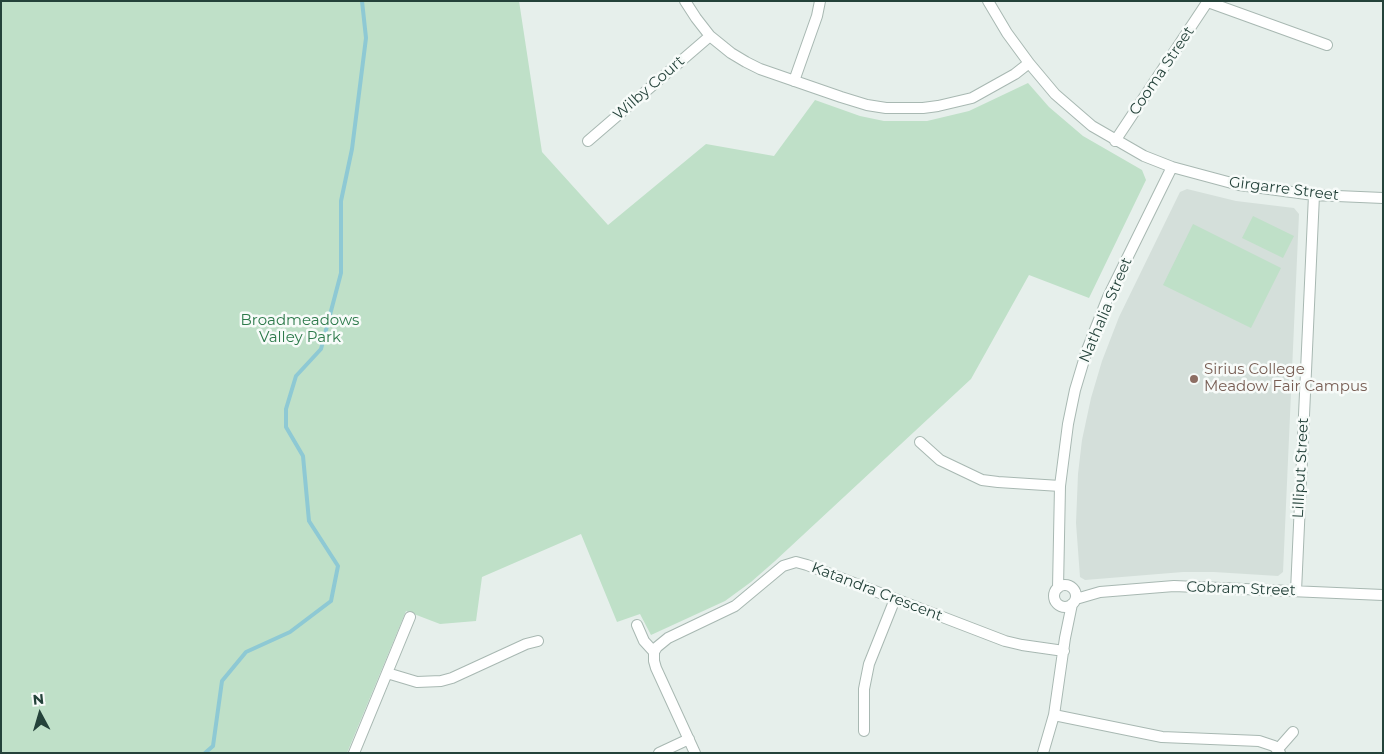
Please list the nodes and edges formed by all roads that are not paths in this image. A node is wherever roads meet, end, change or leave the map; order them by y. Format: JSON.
{"nodes":[{"id":1,"x":685,"y":1,"type":"edge"},
{"id":2,"x":820,"y":1,"type":"edge"},
{"id":3,"x":988,"y":1,"type":"edge"},
{"id":4,"x":1208,"y":1,"type":"edge"},
{"id":5,"x":710,"y":36,"type":"junction"},
{"id":6,"x":1327,"y":45,"type":"dead end"},
{"id":7,"x":1029,"y":63,"type":"junction"},
{"id":8,"x":794,"y":81,"type":"junction"},
{"id":9,"x":588,"y":141,"type":"dead end"},
{"id":10,"x":1115,"y":141,"type":"junction"},
{"id":11,"x":1172,"y":167,"type":"junction"},
{"id":12,"x":1314,"y":195,"type":"junction"},
{"id":13,"x":1383,"y":198,"type":"edge"},
{"id":14,"x":920,"y":442,"type":"dead end"},
{"id":15,"x":1060,"y":486,"type":"junction"},
{"id":16,"x":1060,"y":550,"type":"junction"},
{"id":17,"x":1058,"y":588,"type":"junction"},
{"id":18,"x":1296,"y":591,"type":"junction"},
{"id":19,"x":1073,"y":595,"type":"junction"},
{"id":20,"x":1383,"y":595,"type":"edge"},
{"id":21,"x":895,"y":598,"type":"junction"},
{"id":22,"x":1058,"y":604,"type":"junction"},
{"id":23,"x":410,"y":617,"type":"dead end"},
{"id":24,"x":637,"y":625,"type":"dead end"},
{"id":25,"x":1064,"y":638,"type":"junction"},
{"id":26,"x":538,"y":641,"type":"dead end"},
{"id":27,"x":1064,"y":651,"type":"junction"},
{"id":28,"x":654,"y":652,"type":"junction"},
{"id":29,"x":387,"y":672,"type":"junction"},
{"id":30,"x":1054,"y":715,"type":"junction"},
{"id":31,"x":864,"y":731,"type":"dead end"},
{"id":32,"x":1293,"y":732,"type":"dead end"},
{"id":33,"x":689,"y":739,"type":"junction"},
{"id":34,"x":1279,"y":751,"type":"edge"},
{"id":35,"x":354,"y":753,"type":"edge"},
{"id":36,"x":659,"y":753,"type":"edge"},
{"id":37,"x":695,"y":753,"type":"edge"},
{"id":38,"x":1043,"y":753,"type":"edge"}],
"edges":[{"from":1,"to":5,"type":"street"},
{"from":2,"to":8,"type":"street"},
{"from":3,"to":7,"type":"street","name":"Girgarre Street"},
{"from":4,"to":6,"type":"street"},
{"from":4,"to":10,"type":"street","name":"Cooma Street"},
{"from":5,"to":8,"type":"street"},
{"from":5,"to":9,"type":"street","name":"Wilby Court"},
{"from":7,"to":8,"type":"street"},
{"from":7,"to":10,"type":"street","name":"Girgarre Street"},
{"from":10,"to":11,"type":"street","name":"Girgarre Street"},
{"from":11,"to":12,"type":"street","name":"Girgarre Street"},
{"from":11,"to":15,"type":"street","name":"Nathalia Street"},
{"from":12,"to":13,"type":"street","name":"Girgarre Street"},
{"from":12,"to":18,"type":"street","name":"Lilliput Street"},
{"from":14,"to":15,"type":"street"},
{"from":15,"to":16,"type":"street","name":"Nathalia Street"},
{"from":16,"to":17,"type":"street","name":"Nathalia Street"},
{"from":16,"to":19,"type":"street","name":"Nathalia Street"},
{"from":17,"to":19,"type":"street"},
{"from":17,"to":22,"type":"street"},
{"from":18,"to":19,"type":"street","name":"Cobram Street"},
{"from":18,"to":20,"type":"street","name":"Cobram Street"},
{"from":19,"to":22,"type":"street"},
{"from":19,"to":25,"type":"street"},
{"from":21,"to":27,"type":"street","name":"Katandra Crescent"},
{"from":21,"to":28,"type":"street","name":"Katandra Crescent"},
{"from":21,"to":31,"type":"street"},
{"from":22,"to":25,"type":"street"},
{"from":23,"to":29,"type":"street"},
{"from":24,"to":28,"type":"street"},
{"from":25,"to":27,"type":"street"},
{"from":26,"to":29,"type":"street"},
{"from":27,"to":30,"type":"street"},
{"from":28,"to":33,"type":"street"},
{"from":29,"to":35,"type":"street"},
{"from":30,"to":34,"type":"street"},
{"from":30,"to":38,"type":"street"},
{"from":32,"to":34,"type":"street"},
{"from":33,"to":36,"type":"street"},
{"from":33,"to":37,"type":"street"}]}
